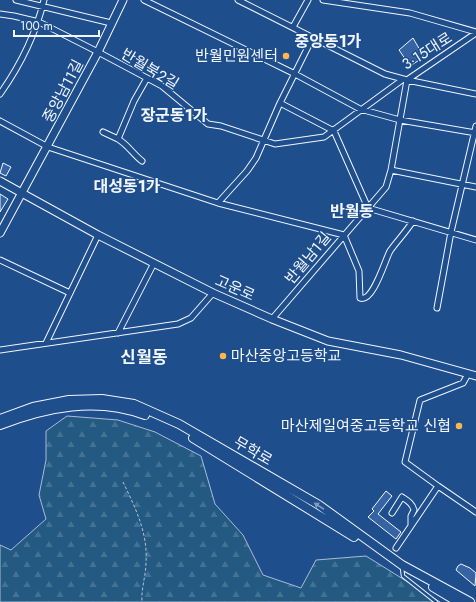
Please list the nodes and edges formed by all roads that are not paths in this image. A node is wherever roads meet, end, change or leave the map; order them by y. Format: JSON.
{"nodes":[{"id":1,"x":16,"y":0,"type":"edge"},
{"id":2,"x":44,"y":0,"type":"edge"},
{"id":3,"x":123,"y":0,"type":"edge"},
{"id":4,"x":144,"y":0,"type":"edge"},
{"id":5,"x":238,"y":0,"type":"edge"},
{"id":6,"x":308,"y":0,"type":"edge"},
{"id":7,"x":323,"y":0,"type":"edge"},
{"id":8,"x":42,"y":6,"type":"junction"},
{"id":9,"x":0,"y":14,"type":"edge"},
{"id":10,"x":39,"y":22,"type":"junction"},
{"id":11,"x":111,"y":23,"type":"junction"},
{"id":12,"x":293,"y":27,"type":"junction"},
{"id":13,"x":476,"y":33,"type":"edge"},
{"id":14,"x":313,"y":37,"type":"junction"},
{"id":15,"x":98,"y":52,"type":"junction"},
{"id":16,"x":295,"y":74,"type":"junction"},
{"id":17,"x":147,"y":78,"type":"junction"},
{"id":18,"x":404,"y":80,"type":"junction"},
{"id":19,"x":0,"y":94,"type":"edge"},
{"id":20,"x":476,"y":94,"type":"edge"},
{"id":21,"x":280,"y":103,"type":"junction"},
{"id":22,"x":360,"y":109,"type":"junction"},
{"id":23,"x":400,"y":120,"type":"junction"},
{"id":24,"x":0,"y":121,"type":"edge"},
{"id":25,"x":476,"y":126,"type":"edge"},
{"id":26,"x":334,"y":131,"type":"junction"},
{"id":27,"x":103,"y":132,"type":"dead end"},
{"id":28,"x":475,"y":133,"type":"edge"},
{"id":29,"x":118,"y":139,"type":"junction"},
{"id":30,"x":263,"y":140,"type":"junction"},
{"id":31,"x":48,"y":147,"type":"junction"},
{"id":32,"x":142,"y":161,"type":"dead end"},
{"id":33,"x":391,"y":170,"type":"junction"},
{"id":34,"x":0,"y":180,"type":"edge"},
{"id":35,"x":462,"y":184,"type":"junction"},
{"id":36,"x":476,"y":187,"type":"edge"},
{"id":37,"x":22,"y":192,"type":"junction"},
{"id":38,"x":218,"y":202,"type":"junction"},
{"id":39,"x":368,"y":208,"type":"junction"},
{"id":40,"x":413,"y":221,"type":"junction"},
{"id":41,"x":451,"y":232,"type":"junction"},
{"id":42,"x":0,"y":233,"type":"edge"},
{"id":43,"x":98,"y":235,"type":"junction"},
{"id":44,"x":344,"y":235,"type":"junction"},
{"id":45,"x":476,"y":240,"type":"edge"},
{"id":46,"x":0,"y":260,"type":"edge"},
{"id":47,"x":154,"y":263,"type":"junction"},
{"id":48,"x":213,"y":293,"type":"junction"},
{"id":49,"x":70,"y":294,"type":"junction"},
{"id":50,"x":437,"y":308,"type":"dead end"},
{"id":51,"x":272,"y":318,"type":"junction"},
{"id":52,"x":118,"y":333,"type":"junction"},
{"id":53,"x":46,"y":343,"type":"junction"},
{"id":54,"x":0,"y":350,"type":"edge"},
{"id":55,"x":468,"y":374,"type":"junction"},
{"id":56,"x":476,"y":376,"type":"edge"},
{"id":57,"x":0,"y":419,"type":"edge"},
{"id":58,"x":0,"y":425,"type":"edge"},
{"id":59,"x":438,"y":486,"type":"junction"},
{"id":60,"x":476,"y":512,"type":"edge"},
{"id":61,"x":392,"y":513,"type":"dead end"},
{"id":62,"x":411,"y":526,"type":"junction"},
{"id":63,"x":396,"y":548,"type":"dead end"},
{"id":64,"x":402,"y":568,"type":"junction"},
{"id":65,"x":436,"y":602,"type":"edge"},
{"id":66,"x":458,"y":602,"type":"edge"},
{"id":67,"x":470,"y":602,"type":"edge"}],
"edges":[{"from":1,"to":8,"type":"street"},
{"from":2,"to":8,"type":"street"},
{"from":3,"to":11,"type":"main road","name":"중앙남11길"},
{"from":4,"to":16,"type":"street"},
{"from":5,"to":12,"type":"street","name":"3·15대로"},
{"from":6,"to":12,"type":"street"},
{"from":7,"to":13,"type":"street"},
{"from":8,"to":10,"type":"street"},
{"from":8,"to":11,"type":"street"},
{"from":9,"to":10,"type":"street","name":"반월북2길"},
{"from":10,"to":15,"type":"street","name":"반월북2길"},
{"from":10,"to":19,"type":"street"},
{"from":11,"to":15,"type":"main road","name":"중앙남11길"},
{"from":12,"to":14,"type":"street","name":"3·15대로"},
{"from":13,"to":18,"type":"street","name":"3·15대로"},
{"from":14,"to":16,"type":"street"},
{"from":14,"to":18,"type":"street","name":"3·15대로"},
{"from":15,"to":17,"type":"street","name":"반월북2길"},
{"from":15,"to":31,"type":"main road","name":"중앙남11길"},
{"from":16,"to":21,"type":"street"},
{"from":16,"to":22,"type":"street"},
{"from":17,"to":29,"type":"street"},
{"from":17,"to":30,"type":"street","name":"반월북2길"},
{"from":18,"to":20,"type":"street"},
{"from":18,"to":22,"type":"street","name":"반월북2길"},
{"from":18,"to":23,"type":"street","name":"반월남1길"},
{"from":21,"to":26,"type":"street"},
{"from":21,"to":30,"type":"street"},
{"from":22,"to":23,"type":"street"},
{"from":22,"to":26,"type":"street","name":"반월북2길"},
{"from":23,"to":28,"type":"street"},
{"from":23,"to":33,"type":"street","name":"반월남1길"},
{"from":24,"to":31,"type":"street"},
{"from":25,"to":28,"type":"street"},
{"from":26,"to":30,"type":"street","name":"반월북2길"},
{"from":26,"to":39,"type":"street"},
{"from":27,"to":29,"type":"street"},
{"from":28,"to":35,"type":"street"},
{"from":29,"to":32,"type":"street"},
{"from":30,"to":38,"type":"street"},
{"from":31,"to":37,"type":"main road","name":"중앙남11길"},
{"from":31,"to":38,"type":"street"},
{"from":33,"to":35,"type":"street"},
{"from":33,"to":39,"type":"street","name":"반월남1길"},
{"from":34,"to":37,"type":"main road","name":"고운로"},
{"from":35,"to":36,"type":"street"},
{"from":35,"to":41,"type":"street"},
{"from":37,"to":42,"type":"main road","name":"중앙남11길"},
{"from":37,"to":43,"type":"main road","name":"고운로"},
{"from":38,"to":44,"type":"street"},
{"from":39,"to":40,"type":"street"},
{"from":39,"to":44,"type":"street","name":"반월남1길"},
{"from":40,"to":41,"type":"street"},
{"from":40,"to":44,"type":"street"},
{"from":41,"to":45,"type":"street"},
{"from":41,"to":50,"type":"street"},
{"from":43,"to":47,"type":"main road","name":"고운로"},
{"from":43,"to":49,"type":"street"},
{"from":44,"to":51,"type":"street","name":"반월남1길"},
{"from":46,"to":49,"type":"street"},
{"from":47,"to":48,"type":"main road","name":"고운로"},
{"from":47,"to":52,"type":"street"},
{"from":48,"to":51,"type":"main road","name":"고운로"},
{"from":48,"to":52,"type":"street"},
{"from":49,"to":53,"type":"street"},
{"from":51,"to":55,"type":"main road","name":"고운로"},
{"from":52,"to":53,"type":"street"},
{"from":53,"to":54,"type":"street"},
{"from":55,"to":56,"type":"main road","name":"고운로"},
{"from":55,"to":59,"type":"street"},
{"from":67,"to":57,"type":"main road","name":"무학로","one_way":true},
{"from":58,"to":64,"type":"main road","name":"무학로"},
{"from":59,"to":60,"type":"street"},
{"from":59,"to":62,"type":"street"},
{"from":61,"to":62,"type":"street"},
{"from":62,"to":63,"type":"street"},
{"from":64,"to":65,"type":"lane"},
{"from":64,"to":66,"type":"main road","name":"무학로"}]}
